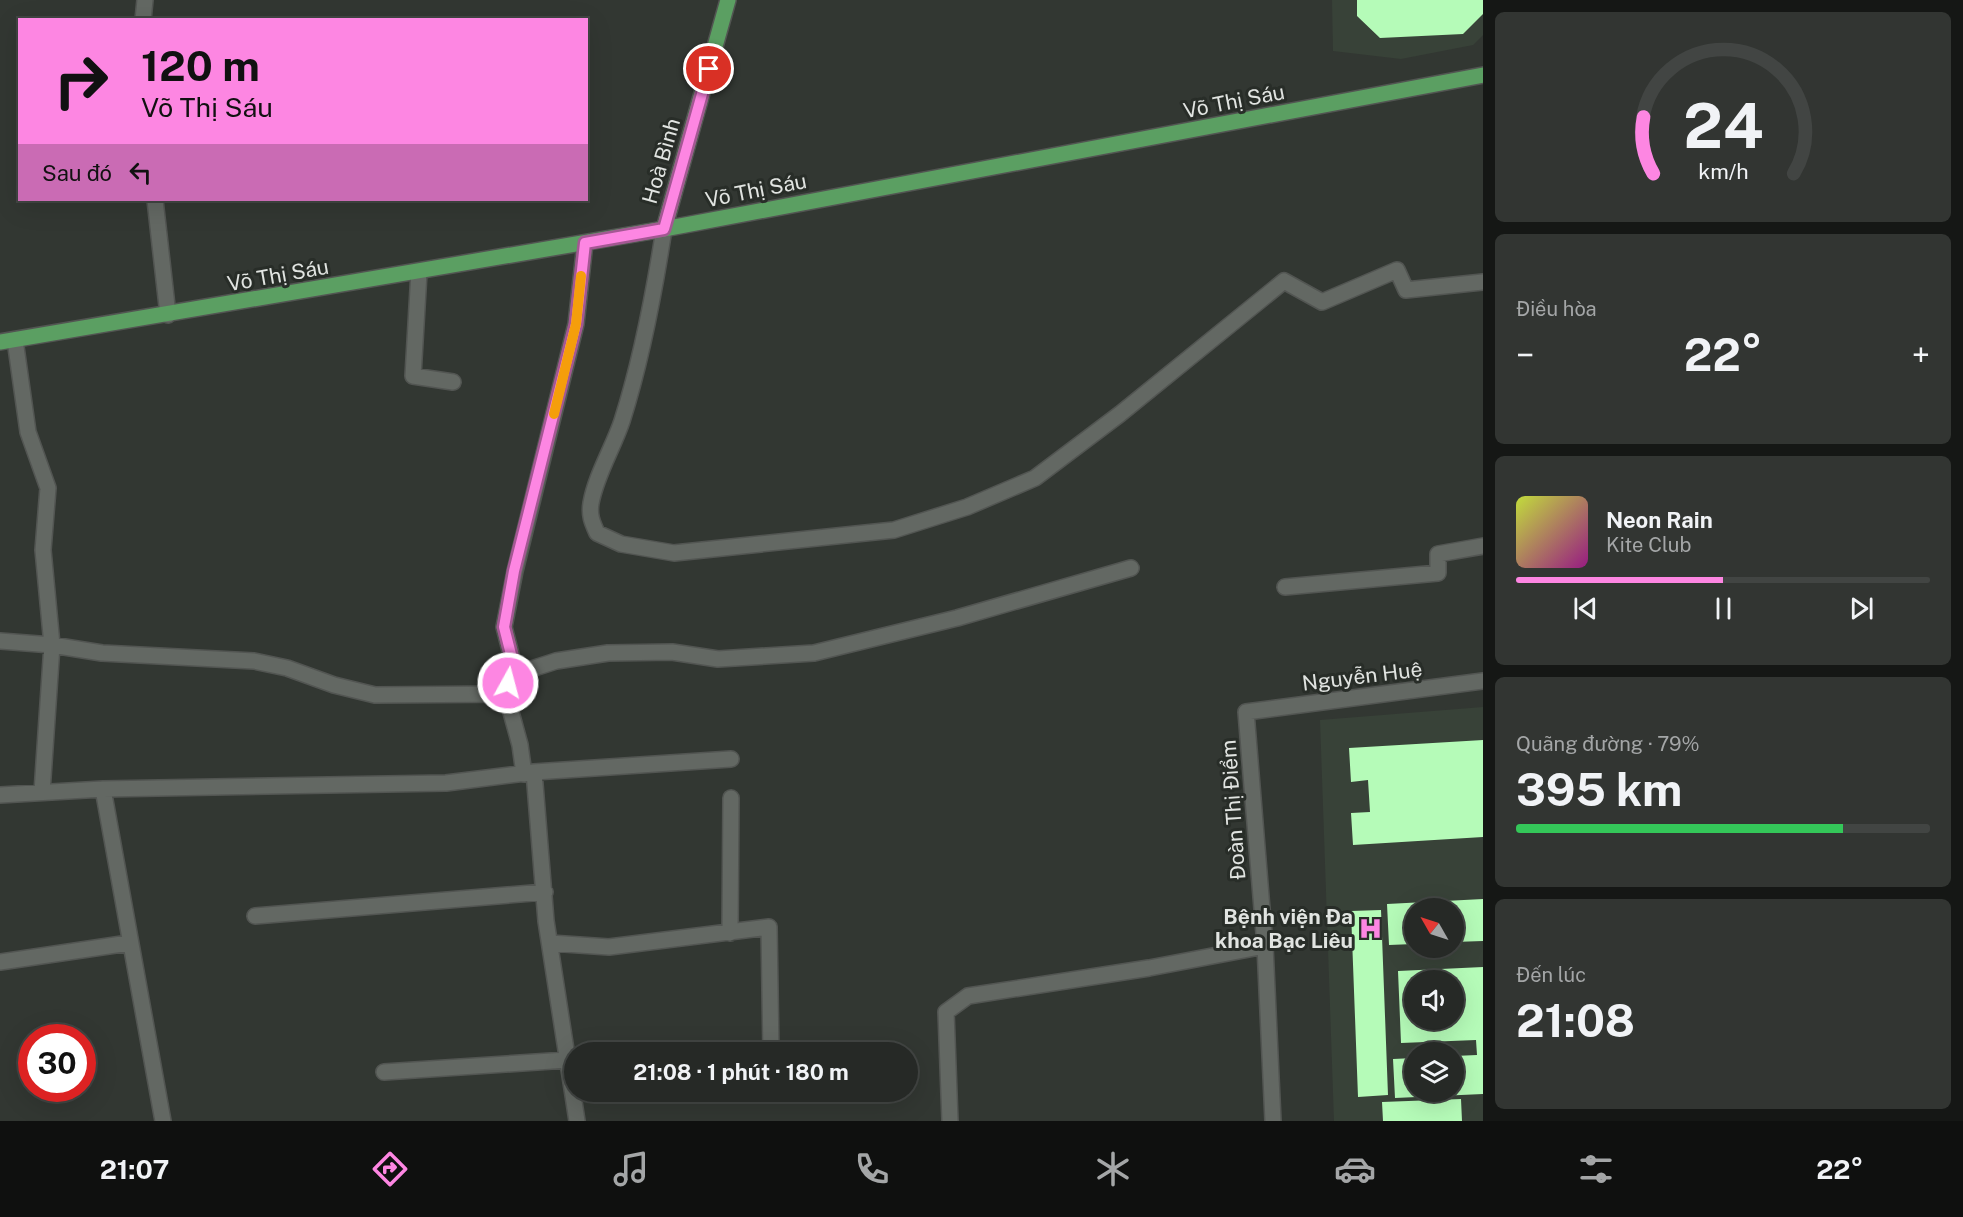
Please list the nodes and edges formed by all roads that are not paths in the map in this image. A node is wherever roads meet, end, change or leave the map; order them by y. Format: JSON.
{"nodes":[{"id":1,"x":145,"y":0,"type":"edge"},
{"id":2,"x":728,"y":0,"type":"edge"},
{"id":3,"x":143,"y":18,"type":"edge"},
{"id":4,"x":1483,"y":75,"type":"edge"},
{"id":5,"x":156,"y":201,"type":"edge"},
{"id":6,"x":664,"y":229,"type":"junction"},
{"id":7,"x":585,"y":243,"type":"junction"},
{"id":8,"x":419,"y":272,"type":"junction"},
{"id":9,"x":1483,"y":282,"type":"edge"},
{"id":10,"x":168,"y":315,"type":"junction"},
{"id":11,"x":8,"y":341,"type":"edge"},
{"id":12,"x":453,"y":382,"type":"dead end"},
{"id":13,"x":1483,"y":546,"type":"edge"},
{"id":14,"x":1131,"y":568,"type":"dead end"},
{"id":15,"x":1285,"y":587,"type":"dead end"},
{"id":16,"x":0,"y":641,"type":"edge"},
{"id":17,"x":52,"y":645,"type":"junction"},
{"id":18,"x":516,"y":674,"type":"junction"},
{"id":19,"x":1483,"y":681,"type":"edge"},
{"id":20,"x":506,"y":694,"type":"junction"},
{"id":21,"x":1246,"y":712,"type":"joint"},
{"id":22,"x":731,"y":759,"type":"dead end"},
{"id":23,"x":529,"y":773,"type":"junction"},
{"id":24,"x":103,"y":789,"type":"junction"},
{"id":25,"x":42,"y":792,"type":"junction"},
{"id":26,"x":0,"y":795,"type":"edge"},
{"id":27,"x":731,"y":798,"type":"dead end"},
{"id":28,"x":545,"y":892,"type":"junction"},
{"id":29,"x":255,"y":916,"type":"dead end"},
{"id":30,"x":730,"y":933,"type":"junction"},
{"id":31,"x":129,"y":943,"type":"junction"},
{"id":32,"x":550,"y":943,"type":"junction"},
{"id":33,"x":1265,"y":946,"type":"junction"},
{"id":34,"x":0,"y":962,"type":"edge"},
{"id":35,"x":564,"y":1042,"type":"edge"},
{"id":36,"x":771,"y":1042,"type":"edge"},
{"id":37,"x":564,"y":1060,"type":"edge"},
{"id":38,"x":384,"y":1072,"type":"dead end"},
{"id":39,"x":574,"y":1102,"type":"edge"},
{"id":40,"x":163,"y":1121,"type":"edge"},
{"id":41,"x":577,"y":1121,"type":"edge"},
{"id":42,"x":950,"y":1121,"type":"edge"},
{"id":43,"x":1273,"y":1121,"type":"edge"}],
"edges":[{"from":1,"to":3,"type":"street"},
{"from":2,"to":6,"type":"main road","name":"Hoà Bình"},
{"from":4,"to":6,"type":"main road","name":"Võ Thị Sáu"},
{"from":5,"to":10,"type":"street"},
{"from":6,"to":7,"type":"main road","name":"Võ Thị Sáu"},
{"from":6,"to":9,"type":"street"},
{"from":7,"to":8,"type":"main road","name":"Võ Thị Sáu"},
{"from":7,"to":18,"type":"street"},
{"from":8,"to":10,"type":"main road","name":"Võ Thị Sáu"},
{"from":8,"to":12,"type":"street"},
{"from":10,"to":11,"type":"main road","name":"Võ Thị Sáu"},
{"from":11,"to":17,"type":"street"},
{"from":13,"to":15,"type":"street"},
{"from":14,"to":18,"type":"street"},
{"from":16,"to":17,"type":"street"},
{"from":17,"to":20,"type":"street"},
{"from":17,"to":25,"type":"street"},
{"from":18,"to":20,"type":"street"},
{"from":19,"to":21,"type":"street","name":"Nguyễn Huệ"},
{"from":20,"to":23,"type":"street"},
{"from":21,"to":33,"type":"street","name":"Đoàn Thị Điểm"},
{"from":22,"to":23,"type":"street"},
{"from":23,"to":24,"type":"street"},
{"from":23,"to":28,"type":"street"},
{"from":24,"to":25,"type":"street"},
{"from":24,"to":31,"type":"street"},
{"from":25,"to":26,"type":"street"},
{"from":27,"to":30,"type":"street"},
{"from":28,"to":29,"type":"street"},
{"from":28,"to":32,"type":"street"},
{"from":30,"to":32,"type":"street"},
{"from":30,"to":36,"type":"street"},
{"from":31,"to":34,"type":"street"},
{"from":31,"to":40,"type":"street"},
{"from":32,"to":35,"type":"street"},
{"from":33,"to":42,"type":"street"},
{"from":33,"to":43,"type":"street","name":"Đoàn Thị Điểm"},
{"from":37,"to":38,"type":"street"},
{"from":39,"to":41,"type":"street"}]}
